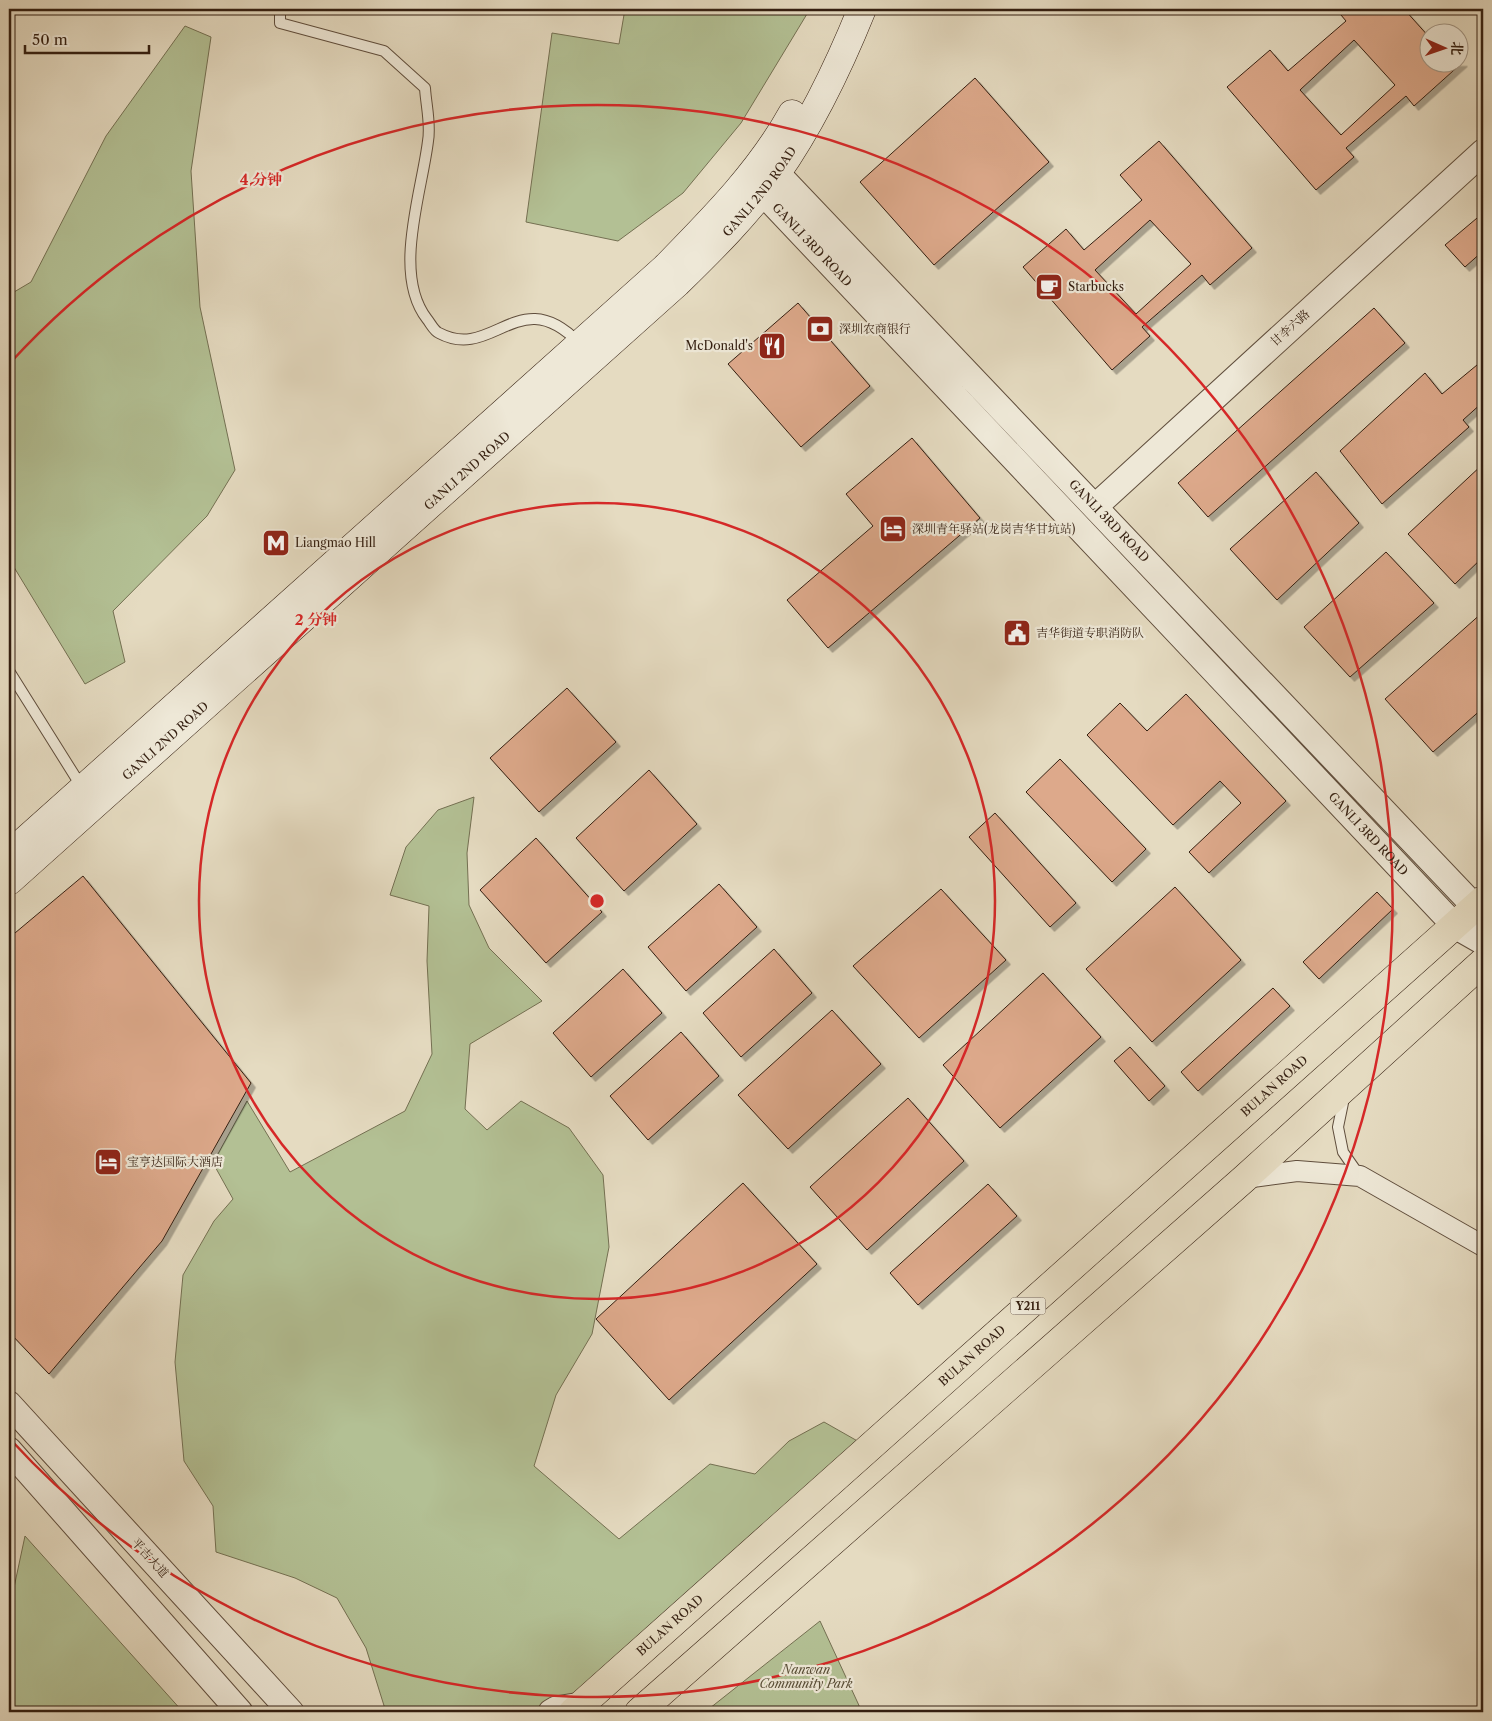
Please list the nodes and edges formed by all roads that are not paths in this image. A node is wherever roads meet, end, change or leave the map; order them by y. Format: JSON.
{"nodes":[{"id":1,"x":280,"y":9,"type":"edge"},
{"id":2,"x":842,"y":9,"type":"edge"},
{"id":3,"x":862,"y":9,"type":"edge"},
{"id":4,"x":1483,"y":152,"type":"edge"},
{"id":5,"x":765,"y":178,"type":"junction"},
{"id":6,"x":580,"y":344,"type":"junction"},
{"id":7,"x":1098,"y":504,"type":"dead end"},
{"id":8,"x":9,"y":671,"type":"edge"},
{"id":9,"x":82,"y":789,"type":"junction"},
{"id":10,"x":9,"y":855,"type":"edge"},
{"id":11,"x":9,"y":882,"type":"edge"},
{"id":12,"x":1481,"y":910,"type":"edge"},
{"id":13,"x":1455,"y":926,"type":"junction"},
{"id":14,"x":1483,"y":942,"type":"edge"},
{"id":15,"x":1483,"y":962,"type":"edge"},
{"id":16,"x":1351,"y":1081,"type":"junction"},
{"id":17,"x":1360,"y":1176,"type":"junction"},
{"id":18,"x":1245,"y":1178,"type":"junction"},
{"id":19,"x":1483,"y":1246,"type":"edge"},
{"id":20,"x":9,"y":1404,"type":"edge"},
{"id":21,"x":9,"y":1450,"type":"edge"},
{"id":22,"x":577,"y":1709,"type":"edge"},
{"id":23,"x":240,"y":1712,"type":"edge"},
{"id":24,"x":291,"y":1712,"type":"edge"},
{"id":25,"x":551,"y":1712,"type":"edge"},
{"id":26,"x":640,"y":1712,"type":"edge"}],
"edges":[{"from":1,"to":6,"type":"lane"},
{"from":2,"to":5,"type":"main road","name":"GANLI 2ND ROAD"},
{"from":3,"to":5,"type":"main road","name":"GANLI 2ND ROAD"},
{"from":4,"to":7,"type":"street","name":"甘李六路"},
{"from":5,"to":6,"type":"main road","name":"GANLI 2ND ROAD"},
{"from":5,"to":11,"type":"main road","name":"GANLI 2ND ROAD"},
{"from":5,"to":12,"type":"street","name":"GANLI 3RD ROAD"},
{"from":5,"to":13,"type":"street","name":"GANLI 3RD ROAD"},
{"from":6,"to":9,"type":"main road","name":"GANLI 2ND ROAD"},
{"from":8,"to":9,"type":"lane"},
{"from":9,"to":10,"type":"main road","name":"GANLI 2ND ROAD"},
{"from":12,"to":13,"type":"main road","name":"BULAN ROAD","number":"Y211"},
{"from":13,"to":14,"type":"street","name":"GANLI 3RD ROAD"},
{"from":13,"to":22,"type":"main road","name":"BULAN ROAD","number":"Y211"},
{"from":15,"to":16,"type":"main road"},
{"from":16,"to":17,"type":"lane"},
{"from":16,"to":18,"type":"main road"},
{"from":17,"to":18,"type":"street"},
{"from":17,"to":19,"type":"street"},
{"from":18,"to":26,"type":"main road"},
{"from":20,"to":24,"type":"street","name":"平吉大道"},
{"from":21,"to":23,"type":"street"},
{"from":22,"to":25,"type":"street"}]}
